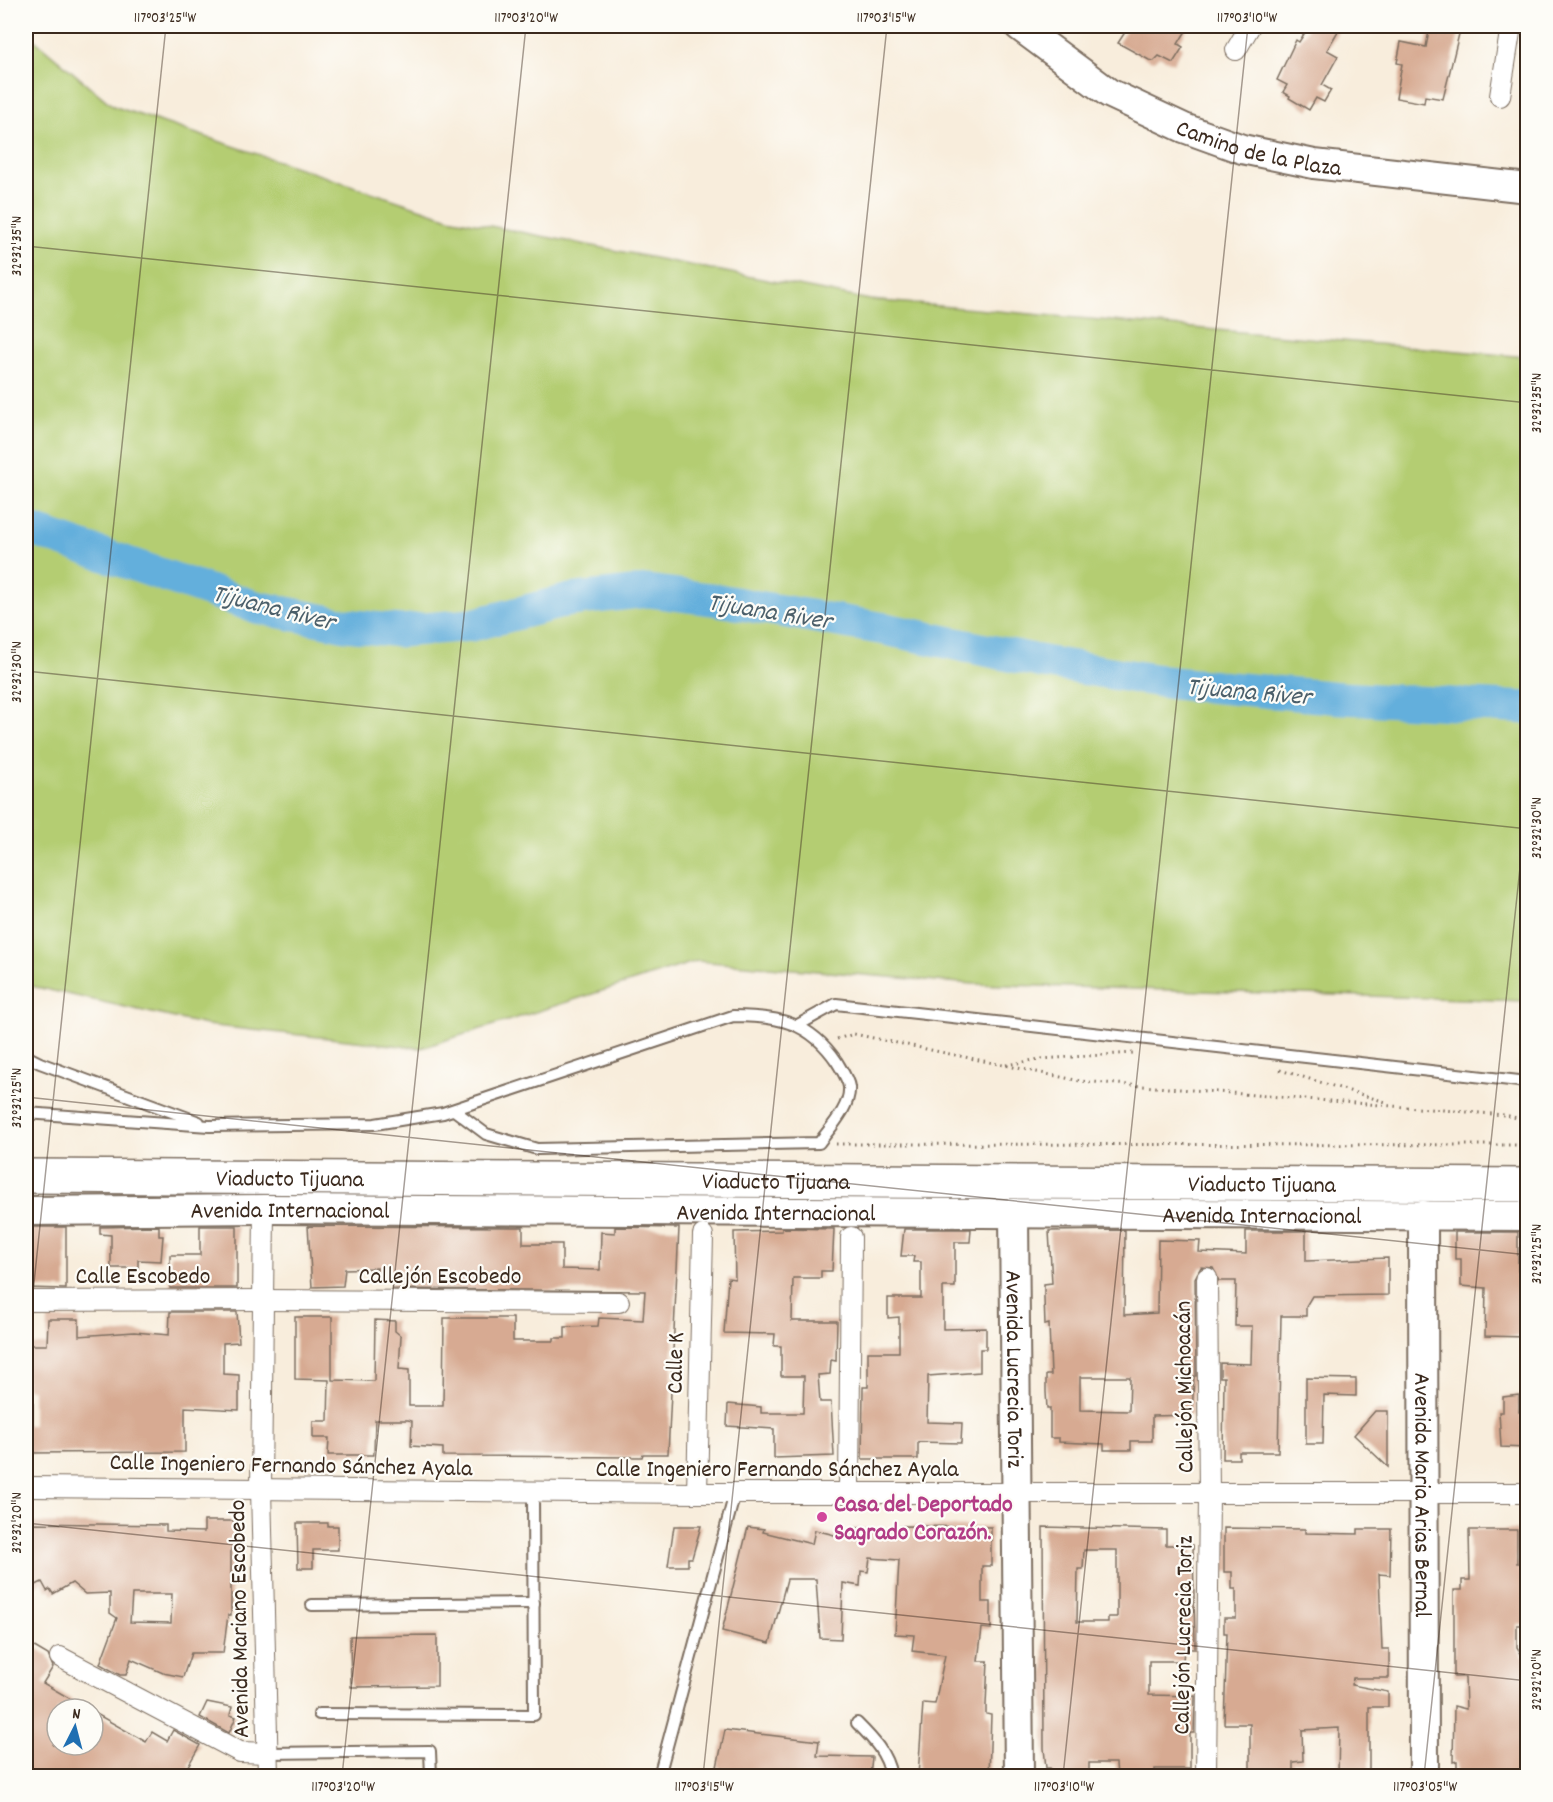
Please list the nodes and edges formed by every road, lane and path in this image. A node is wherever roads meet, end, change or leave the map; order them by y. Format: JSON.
{"nodes":[{"id":1,"x":1019,"y":26,"type":"edge"},
{"id":2,"x":1250,"y":26,"type":"edge"},
{"id":3,"x":1511,"y":26,"type":"edge"},
{"id":4,"x":1236,"y":50,"type":"dead end"},
{"id":5,"x":1500,"y":96,"type":"dead end"},
{"id":6,"x":1527,"y":188,"type":"edge"},
{"id":7,"x":798,"y":1025,"type":"junction"},
{"id":8,"x":824,"y":1042,"type":"junction"},
{"id":9,"x":1143,"y":1052,"type":"dead end"},
{"id":10,"x":26,"y":1056,"type":"edge"},
{"id":11,"x":1005,"y":1066,"type":"junction"},
{"id":12,"x":1279,"y":1070,"type":"dead end"},
{"id":13,"x":1527,"y":1082,"type":"edge"},
{"id":14,"x":1396,"y":1105,"type":"junction"},
{"id":15,"x":454,"y":1110,"type":"junction"},
{"id":16,"x":26,"y":1113,"type":"edge"},
{"id":17,"x":1527,"y":1121,"type":"edge"},
{"id":18,"x":209,"y":1126,"type":"junction"},
{"id":19,"x":819,"y":1143,"type":"junction"},
{"id":20,"x":1527,"y":1145,"type":"edge"},
{"id":21,"x":26,"y":1167,"type":"edge"},
{"id":22,"x":1527,"y":1175,"type":"edge"},
{"id":23,"x":26,"y":1176,"type":"edge"},
{"id":24,"x":26,"y":1184,"type":"edge"},
{"id":25,"x":1527,"y":1185,"type":"edge"},
{"id":26,"x":26,"y":1190,"type":"edge"},
{"id":27,"x":1527,"y":1193,"type":"edge"},
{"id":28,"x":1527,"y":1198,"type":"edge"},
{"id":29,"x":264,"y":1209,"type":"junction"},
{"id":30,"x":26,"y":1211,"type":"edge"},
{"id":31,"x":1014,"y":1213,"type":"junction"},
{"id":32,"x":1423,"y":1215,"type":"junction"},
{"id":33,"x":1527,"y":1216,"type":"edge"},
{"id":34,"x":703,"y":1235,"type":"dead end"},
{"id":35,"x":851,"y":1237,"type":"dead end"},
{"id":36,"x":1207,"y":1278,"type":"dead end"},
{"id":37,"x":262,"y":1299,"type":"junction"},
{"id":38,"x":26,"y":1301,"type":"edge"},
{"id":39,"x":619,"y":1302,"type":"dead end"},
{"id":40,"x":26,"y":1487,"type":"edge"},
{"id":41,"x":261,"y":1489,"type":"junction"},
{"id":42,"x":534,"y":1492,"type":"junction"},
{"id":43,"x":1421,"y":1492,"type":"junction"},
{"id":44,"x":697,"y":1493,"type":"junction"},
{"id":45,"x":735,"y":1493,"type":"junction"},
{"id":46,"x":849,"y":1493,"type":"junction"},
{"id":47,"x":1527,"y":1493,"type":"edge"},
{"id":48,"x":1018,"y":1494,"type":"junction"},
{"id":49,"x":1209,"y":1495,"type":"junction"},
{"id":50,"x":534,"y":1603,"type":"junction"},
{"id":51,"x":312,"y":1605,"type":"dead end"},
{"id":52,"x":60,"y":1657,"type":"dead end"},
{"id":53,"x":319,"y":1714,"type":"dead end"},
{"id":54,"x":857,"y":1722,"type":"dead end"},
{"id":55,"x":267,"y":1753,"type":"junction"},
{"id":56,"x":268,"y":1776,"type":"edge"},
{"id":57,"x":431,"y":1776,"type":"edge"},
{"id":58,"x":659,"y":1776,"type":"edge"},
{"id":59,"x":891,"y":1776,"type":"edge"},
{"id":60,"x":1019,"y":1776,"type":"edge"},
{"id":61,"x":1206,"y":1776,"type":"edge"},
{"id":62,"x":1424,"y":1776,"type":"edge"}],
"edges":[{"from":1,"to":6,"type":"main road","name":"Camino de la Plaza"},
{"from":2,"to":4,"type":"street"},
{"from":3,"to":5,"type":"street"},
{"from":7,"to":8,"type":"lane"},
{"from":7,"to":13,"type":"lane"},
{"from":7,"to":15,"type":"lane"},
{"from":8,"to":11,"type":"path"},
{"from":8,"to":19,"type":"lane"},
{"from":9,"to":11,"type":"path"},
{"from":10,"to":18,"type":"lane"},
{"from":11,"to":14,"type":"path"},
{"from":12,"to":14,"type":"path"},
{"from":14,"to":17,"type":"path"},
{"from":15,"to":18,"type":"lane"},
{"from":15,"to":19,"type":"lane"},
{"from":16,"to":18,"type":"lane"},
{"from":19,"to":20,"type":"path"},
{"from":21,"to":22,"type":"highway","name":"Avenida Internacional"},
{"from":23,"to":25,"type":"highway","name":"Viaducto Tijuana"},
{"from":24,"to":27,"type":"highway","name":"Viaducto Tijuana"},
{"from":26,"to":28,"type":"highway","name":"Avenida Internacional"},
{"from":29,"to":30,"type":"main road","name":"Avenida Internacional"},
{"from":29,"to":31,"type":"main road","name":"Avenida Internacional"},
{"from":29,"to":37,"type":"street","name":"Avenida Mariano Escobedo"},
{"from":31,"to":32,"type":"main road","name":"Avenida Internacional"},
{"from":31,"to":48,"type":"main road","name":"Avenida Lucrecia Toriz"},
{"from":32,"to":33,"type":"main road","name":"Avenida Internacional"},
{"from":32,"to":43,"type":"main road","name":"Avenida Maria Arias Bernal"},
{"from":34,"to":44,"type":"street","name":"Calle K"},
{"from":35,"to":46,"type":"street"},
{"from":36,"to":49,"type":"street","name":"Callejón Michoacán"},
{"from":37,"to":38,"type":"street","name":"Calle Escobedo"},
{"from":37,"to":39,"type":"street","name":"Callejón Escobedo"},
{"from":37,"to":41,"type":"street","name":"Avenida Mariano Escobedo"},
{"from":40,"to":41,"type":"street","name":"Calle Ingeniero Fernando Sánchez Ayala"},
{"from":41,"to":42,"type":"street","name":"Calle Ingeniero Fernando Sánchez Ayala"},
{"from":41,"to":55,"type":"street","name":"Avenida Mariano Escobedo"},
{"from":42,"to":44,"type":"street","name":"Calle Ingeniero Fernando Sánchez Ayala"},
{"from":42,"to":50,"type":"lane"},
{"from":43,"to":47,"type":"street","name":"Calle Ingeniero Fernando Sánchez Ayala"},
{"from":43,"to":49,"type":"street","name":"Calle Ingeniero Fernando Sánchez Ayala"},
{"from":43,"to":62,"type":"main road","name":"Avenida Maria Arias Bernal"},
{"from":44,"to":45,"type":"street","name":"Calle Ingeniero Fernando Sánchez Ayala"},
{"from":45,"to":46,"type":"street","name":"Calle Ingeniero Fernando Sánchez Ayala"},
{"from":45,"to":58,"type":"lane"},
{"from":46,"to":48,"type":"street","name":"Calle Ingeniero Fernando Sánchez Ayala"},
{"from":48,"to":49,"type":"street","name":"Calle Ingeniero Fernando Sánchez Ayala"},
{"from":48,"to":60,"type":"main road","name":"Avenida Lucrecia Toriz"},
{"from":49,"to":61,"type":"street","name":"Callejón Lucrecia Toriz"},
{"from":50,"to":51,"type":"lane"},
{"from":50,"to":53,"type":"lane"},
{"from":52,"to":55,"type":"street"},
{"from":54,"to":59,"type":"lane"},
{"from":55,"to":56,"type":"street","name":"Avenida Mariano Escobedo"},
{"from":55,"to":57,"type":"lane"}]}
